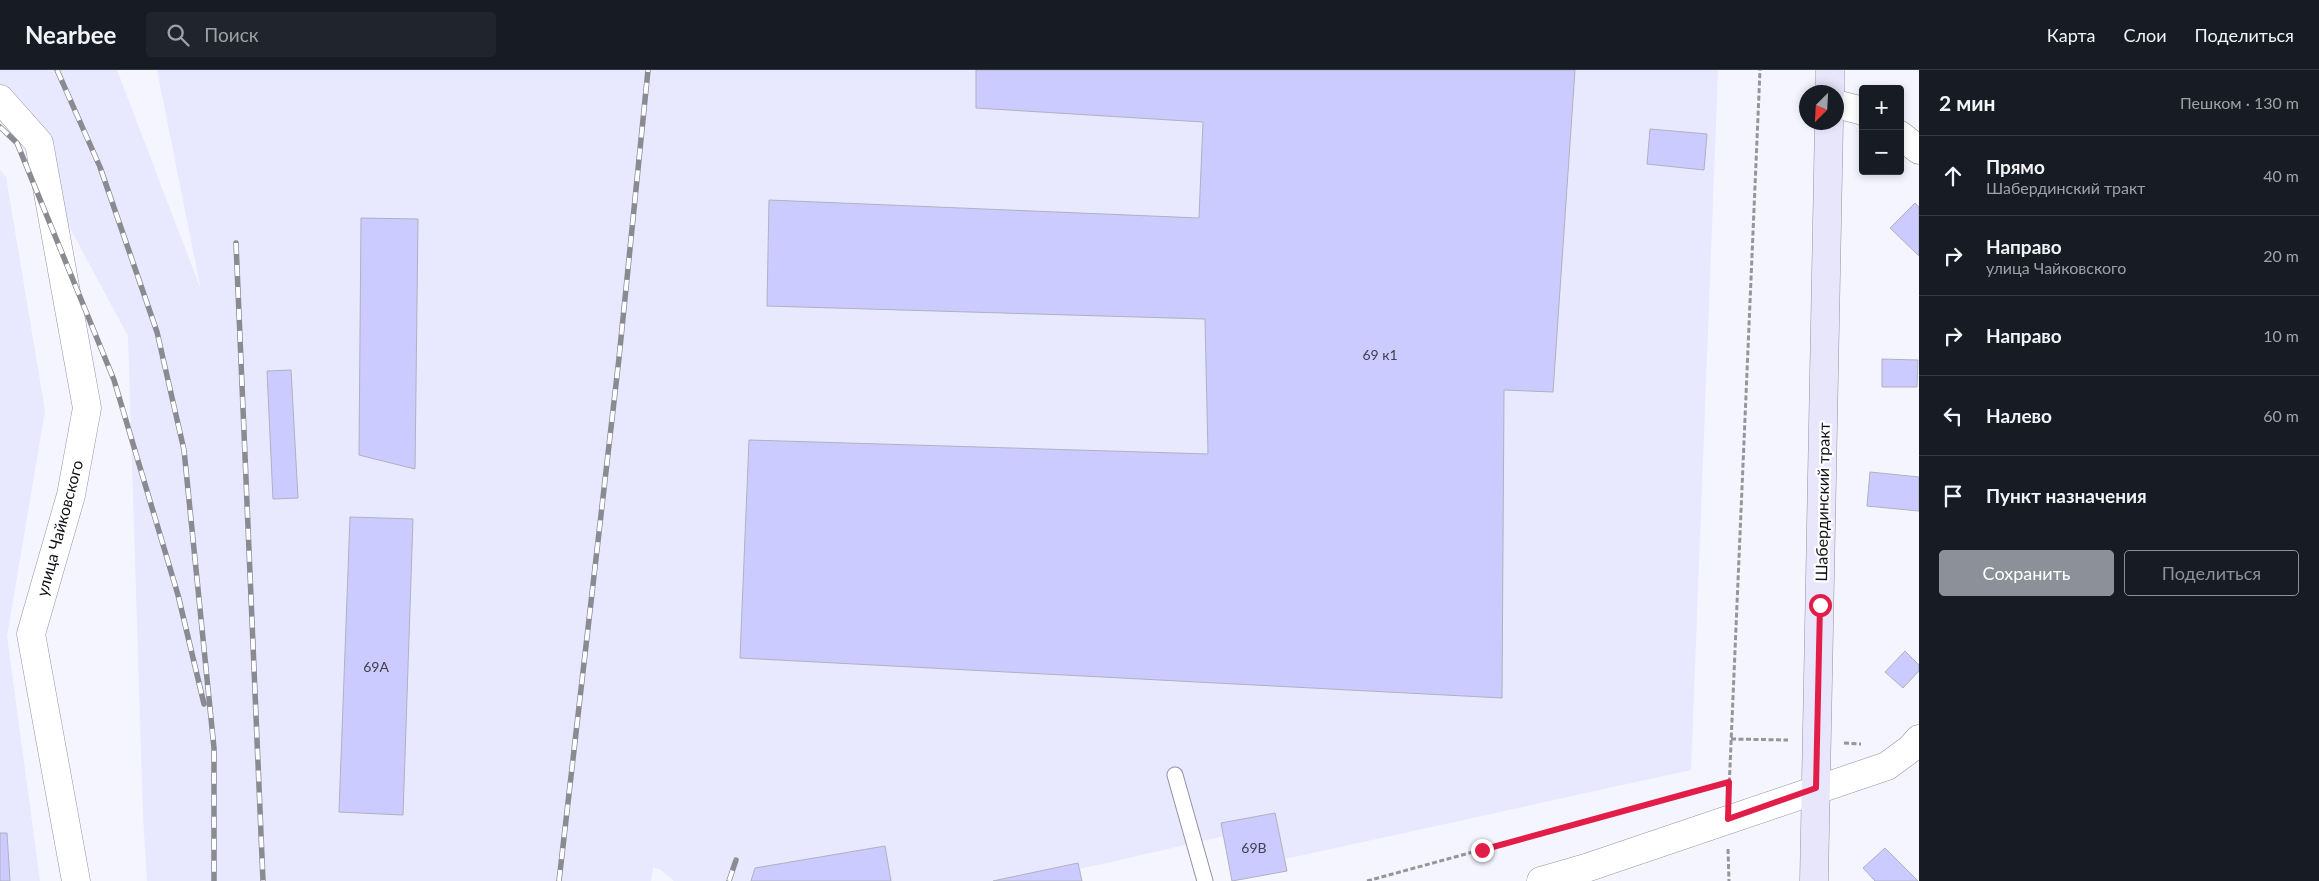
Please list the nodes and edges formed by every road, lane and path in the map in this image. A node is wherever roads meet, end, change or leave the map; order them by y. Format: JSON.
{"nodes":[{"id":1,"x":1760,"y":70,"type":"edge"},
{"id":2,"x":1830,"y":70,"type":"edge"},
{"id":3,"x":1830,"y":85,"type":"edge"},
{"id":4,"x":0,"y":99,"type":"edge"},
{"id":5,"x":1844,"y":106,"type":"edge"},
{"id":6,"x":1859,"y":110,"type":"edge"},
{"id":7,"x":1829,"y":130,"type":"edge"},
{"id":8,"x":1904,"y":138,"type":"edge"},
{"id":9,"x":1919,"y":150,"type":"edge"},
{"id":10,"x":1919,"y":739,"type":"edge"},
{"id":11,"x":1175,"y":775,"type":"dead end"},
{"id":12,"x":1729,"y":782,"type":"junction"},
{"id":13,"x":1816,"y":788,"type":"junction"},
{"id":14,"x":1728,"y":819,"type":"junction"},
{"id":15,"x":1587,"y":875,"type":"edge"},
{"id":16,"x":76,"y":881,"type":"edge"},
{"id":17,"x":1205,"y":881,"type":"edge"},
{"id":18,"x":1367,"y":881,"type":"edge"},
{"id":19,"x":1541,"y":881,"type":"edge"},
{"id":20,"x":1729,"y":881,"type":"edge"},
{"id":21,"x":1814,"y":881,"type":"edge"}],
"edges":[{"from":1,"to":12,"type":"path"},
{"from":2,"to":3,"type":"main road"},
{"from":4,"to":16,"type":"street","name":"улица Чайковского"},
{"from":5,"to":6,"type":"street"},
{"from":7,"to":13,"type":"main road","name":"Шабердинский тракт"},
{"from":8,"to":9,"type":"street"},
{"from":10,"to":13,"type":"street"},
{"from":11,"to":17,"type":"lane"},
{"from":12,"to":14,"type":"path"},
{"from":12,"to":18,"type":"path"},
{"from":13,"to":14,"type":"street"},
{"from":13,"to":21,"type":"main road","name":"Шабердинский тракт"},
{"from":14,"to":15,"type":"street"},
{"from":14,"to":20,"type":"path"},
{"from":15,"to":19,"type":"street"}]}
